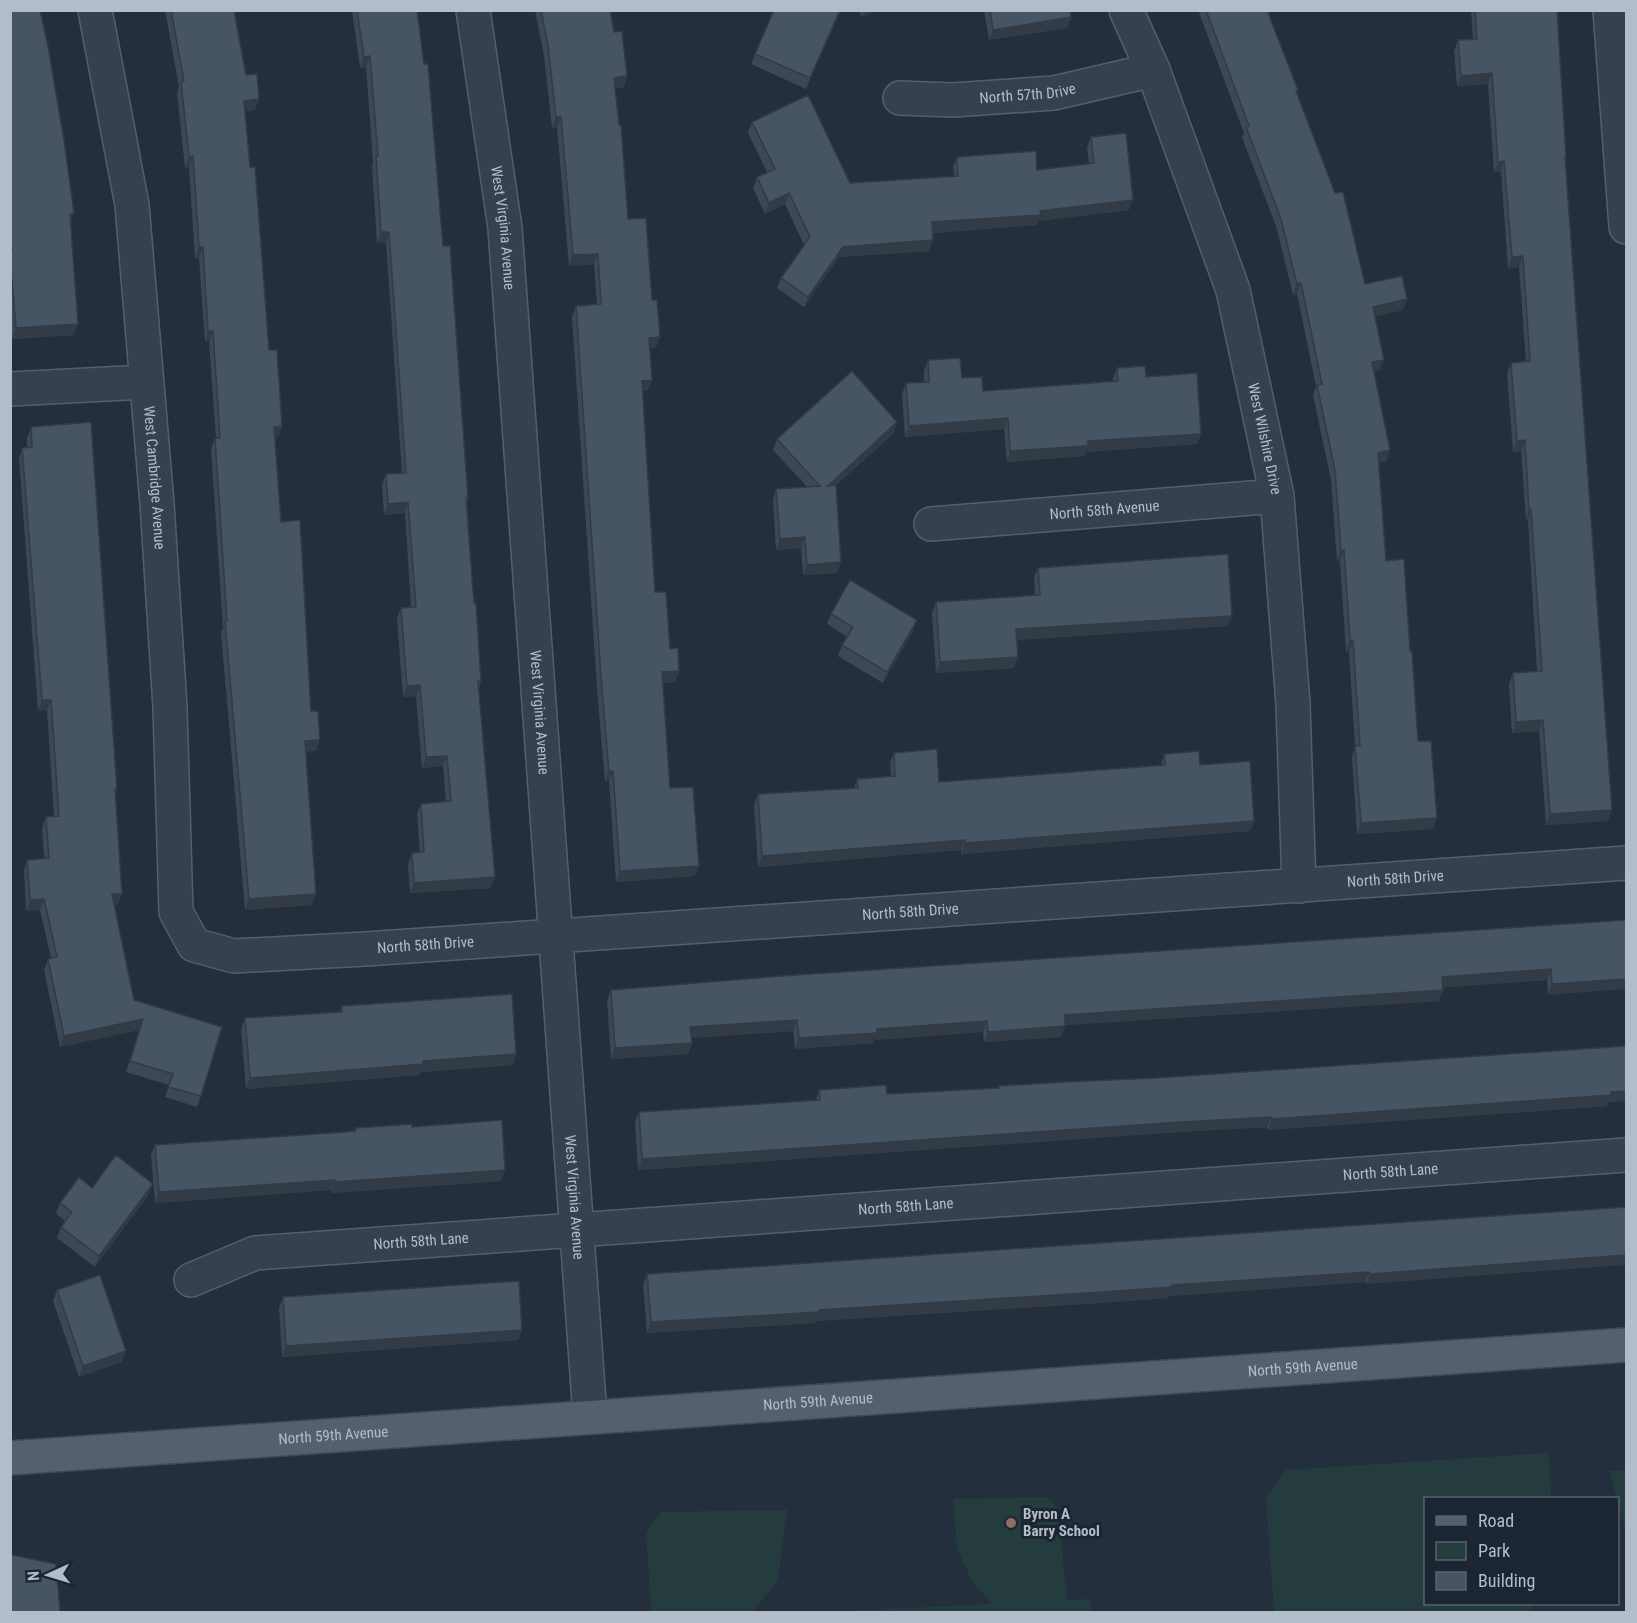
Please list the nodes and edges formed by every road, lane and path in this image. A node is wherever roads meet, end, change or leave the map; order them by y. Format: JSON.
{"nodes":[{"id":1,"x":95,"y":10,"type":"edge"},
{"id":2,"x":473,"y":10,"type":"edge"},
{"id":3,"x":1126,"y":10,"type":"edge"},
{"id":4,"x":1610,"y":10,"type":"edge"},
{"id":5,"x":1153,"y":70,"type":"junction"},
{"id":6,"x":900,"y":98,"type":"dead end"},
{"id":7,"x":1626,"y":227,"type":"edge"},
{"id":8,"x":145,"y":382,"type":"junction"},
{"id":9,"x":10,"y":389,"type":"edge"},
{"id":10,"x":1277,"y":496,"type":"junction"},
{"id":11,"x":931,"y":524,"type":"dead end"},
{"id":12,"x":1626,"y":863,"type":"edge"},
{"id":13,"x":1299,"y":886,"type":"junction"},
{"id":14,"x":555,"y":936,"type":"junction"},
{"id":15,"x":194,"y":945,"type":"joint"},
{"id":16,"x":1626,"y":1155,"type":"edge"},
{"id":17,"x":578,"y":1230,"type":"junction"},
{"id":18,"x":191,"y":1280,"type":"dead end"},
{"id":19,"x":1626,"y":1345,"type":"edge"},
{"id":20,"x":590,"y":1416,"type":"junction"},
{"id":21,"x":10,"y":1458,"type":"edge"}],
"edges":[{"from":1,"to":8,"type":"street","name":"West Cambridge Avenue"},
{"from":2,"to":14,"type":"street","name":"West Virginia Avenue"},
{"from":3,"to":5,"type":"street","name":"West Wilshire Drive"},
{"from":4,"to":7,"type":"street"},
{"from":5,"to":6,"type":"street","name":"North 57th Drive"},
{"from":5,"to":10,"type":"street","name":"West Wilshire Drive"},
{"from":8,"to":9,"type":"street"},
{"from":8,"to":15,"type":"street","name":"West Cambridge Avenue"},
{"from":10,"to":11,"type":"street","name":"North 58th Avenue"},
{"from":10,"to":13,"type":"street","name":"West Wilshire Drive"},
{"from":12,"to":13,"type":"street","name":"North 58th Drive"},
{"from":13,"to":14,"type":"street","name":"North 58th Drive"},
{"from":14,"to":15,"type":"street","name":"North 58th Drive"},
{"from":14,"to":17,"type":"street","name":"West Virginia Avenue"},
{"from":16,"to":17,"type":"street","name":"North 58th Lane"},
{"from":17,"to":18,"type":"street","name":"North 58th Lane"},
{"from":17,"to":20,"type":"street","name":"West Virginia Avenue"},
{"from":19,"to":20,"type":"main road","name":"North 59th Avenue"},
{"from":20,"to":21,"type":"main road","name":"North 59th Avenue"}]}
